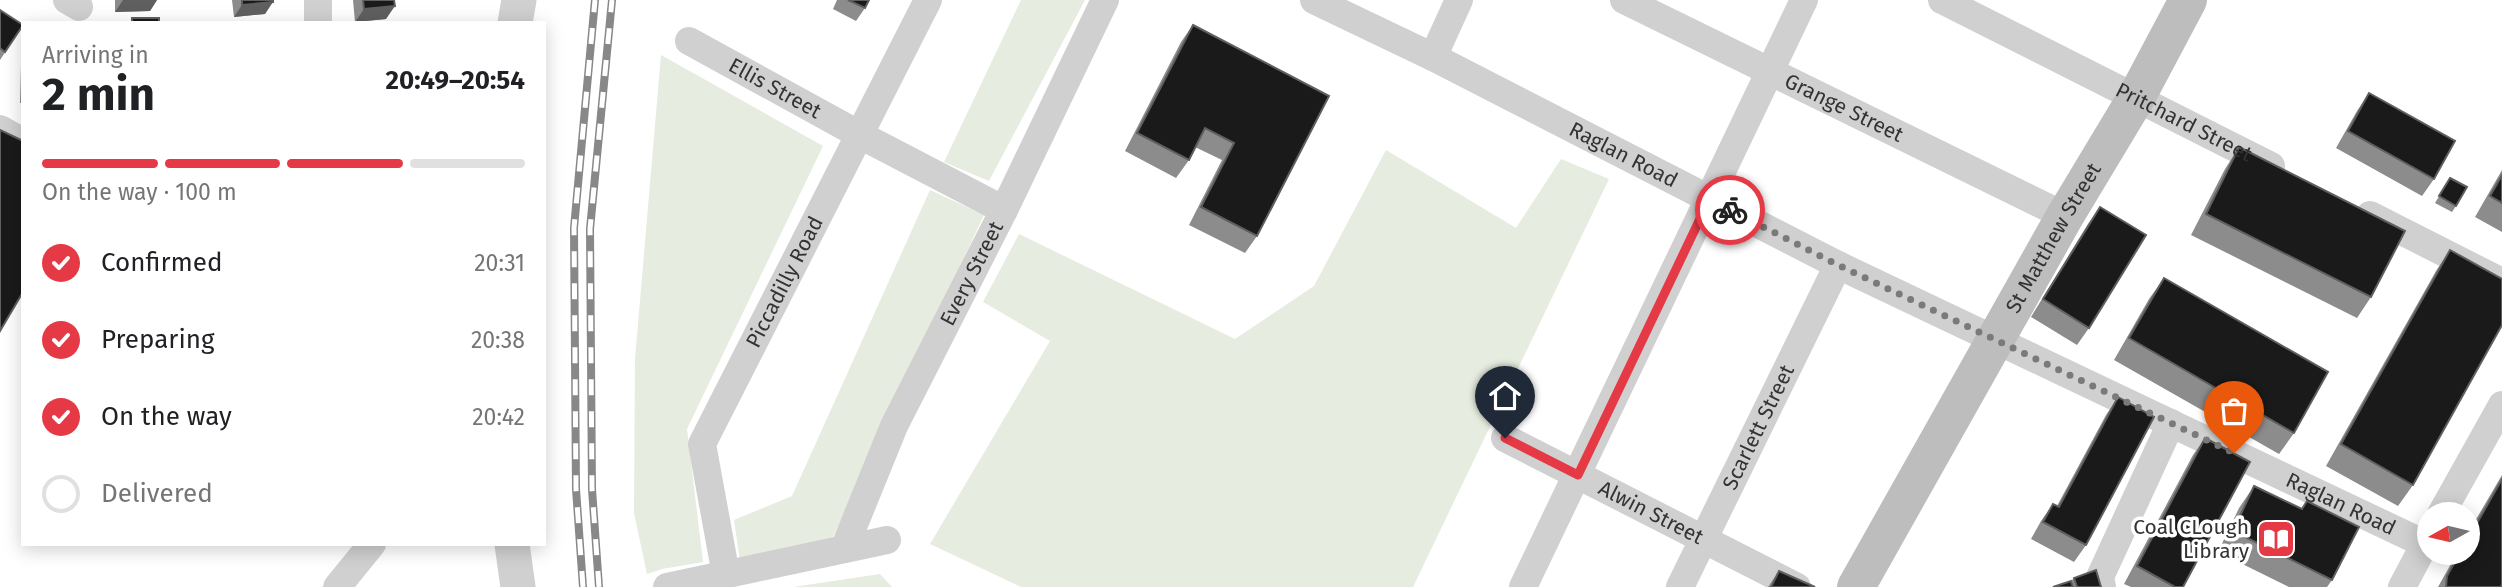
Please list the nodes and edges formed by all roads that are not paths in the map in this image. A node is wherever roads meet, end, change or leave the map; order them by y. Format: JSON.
{"nodes":[{"id":1,"x":318,"y":0,"type":"edge"},
{"id":2,"x":519,"y":0,"type":"edge"},
{"id":3,"x":928,"y":0,"type":"edge"},
{"id":4,"x":1105,"y":0,"type":"edge"},
{"id":5,"x":1314,"y":0,"type":"edge"},
{"id":6,"x":1460,"y":0,"type":"edge"},
{"id":7,"x":1624,"y":0,"type":"edge"},
{"id":8,"x":1804,"y":0,"type":"edge"},
{"id":9,"x":1942,"y":0,"type":"edge"},
{"id":10,"x":2188,"y":0,"type":"edge"},
{"id":11,"x":318,"y":21,"type":"edge"},
{"id":12,"x":514,"y":21,"type":"edge"},
{"id":13,"x":689,"y":41,"type":"dead end"},
{"id":14,"x":1433,"y":57,"type":"junction"},
{"id":15,"x":1769,"y":71,"type":"junction"},
{"id":16,"x":2136,"y":98,"type":"junction"},
{"id":17,"x":0,"y":129,"type":"edge"},
{"id":18,"x":860,"y":135,"type":"junction"},
{"id":19,"x":21,"y":141,"type":"edge"},
{"id":20,"x":2290,"y":175,"type":"edge"},
{"id":21,"x":1709,"y":200,"type":"junction"},
{"id":22,"x":2349,"y":205,"type":"edge"},
{"id":23,"x":1004,"y":210,"type":"junction"},
{"id":24,"x":2064,"y":216,"type":"junction"},
{"id":25,"x":1838,"y":265,"type":"junction"},
{"id":26,"x":2502,"y":282,"type":"edge"},
{"id":27,"x":1995,"y":339,"type":"junction"},
{"id":28,"x":2502,"y":405,"type":"edge"},
{"id":29,"x":2171,"y":423,"type":"junction"},
{"id":30,"x":1505,"y":438,"type":"dead end"},
{"id":31,"x":1578,"y":475,"type":"junction"},
{"id":32,"x":2448,"y":502,"type":"edge"},
{"id":33,"x":2417,"y":535,"type":"edge"},
{"id":34,"x":1703,"y":539,"type":"junction"},
{"id":35,"x":887,"y":540,"type":"dead end"},
{"id":36,"x":370,"y":546,"type":"edge"},
{"id":37,"x":512,"y":546,"type":"edge"},
{"id":38,"x":844,"y":549,"type":"junction"},
{"id":39,"x":2417,"y":559,"type":"edge"},
{"id":40,"x":726,"y":575,"type":"junction"},
{"id":41,"x":674,"y":586,"type":"edge"},
{"id":42,"x":337,"y":587,"type":"edge"},
{"id":43,"x":518,"y":587,"type":"edge"},
{"id":44,"x":1523,"y":587,"type":"edge"},
{"id":45,"x":1679,"y":587,"type":"edge"},
{"id":46,"x":1797,"y":587,"type":"edge"},
{"id":47,"x":1856,"y":587,"type":"edge"},
{"id":48,"x":2102,"y":587,"type":"edge"},
{"id":49,"x":2402,"y":587,"type":"edge"}],
"edges":[{"from":1,"to":11,"type":"street"},
{"from":2,"to":12,"type":"street"},
{"from":3,"to":18,"type":"street","name":"Piccadilly Road"},
{"from":4,"to":23,"type":"street","name":"Every Street"},
{"from":5,"to":14,"type":"street","name":"Raglan Road"},
{"from":6,"to":14,"type":"street"},
{"from":7,"to":15,"type":"street","name":"Grange Street"},
{"from":8,"to":15,"type":"street"},
{"from":9,"to":16,"type":"street","name":"Pritchard Street"},
{"from":10,"to":16,"type":"main road","name":"St Matthew Street"},
{"from":13,"to":18,"type":"street","name":"Ellis Street"},
{"from":14,"to":21,"type":"street","name":"Raglan Road"},
{"from":15,"to":21,"type":"street"},
{"from":15,"to":24,"type":"street","name":"Grange Street"},
{"from":16,"to":20,"type":"street","name":"Pritchard Street"},
{"from":16,"to":24,"type":"main road","name":"St Matthew Street"},
{"from":17,"to":19,"type":"street"},
{"from":18,"to":23,"type":"street","name":"Ellis Street"},
{"from":18,"to":40,"type":"street","name":"Piccadilly Road"},
{"from":21,"to":25,"type":"street","name":"Raglan Road"},
{"from":21,"to":31,"type":"street"},
{"from":22,"to":26,"type":"street"},
{"from":23,"to":38,"type":"street","name":"Every Street"},
{"from":24,"to":27,"type":"main road","name":"St Matthew Street"},
{"from":25,"to":27,"type":"street","name":"Raglan Road"},
{"from":25,"to":34,"type":"street","name":"Scarlett Street"},
{"from":27,"to":29,"type":"street","name":"Raglan Road"},
{"from":27,"to":47,"type":"main road","name":"St Matthew Street"},
{"from":28,"to":32,"type":"street"},
{"from":29,"to":33,"type":"street","name":"Raglan Road"},
{"from":29,"to":48,"type":"street"},
{"from":30,"to":31,"type":"street","name":"Alwin Street"},
{"from":31,"to":34,"type":"street","name":"Alwin Street"},
{"from":31,"to":44,"type":"street"},
{"from":34,"to":45,"type":"street","name":"Scarlett Street"},
{"from":34,"to":46,"type":"street","name":"Alwin Street"},
{"from":35,"to":38,"type":"street"},
{"from":36,"to":42,"type":"street"},
{"from":37,"to":43,"type":"street"},
{"from":38,"to":40,"type":"street"},
{"from":39,"to":49,"type":"street"},
{"from":40,"to":41,"type":"street"}]}
